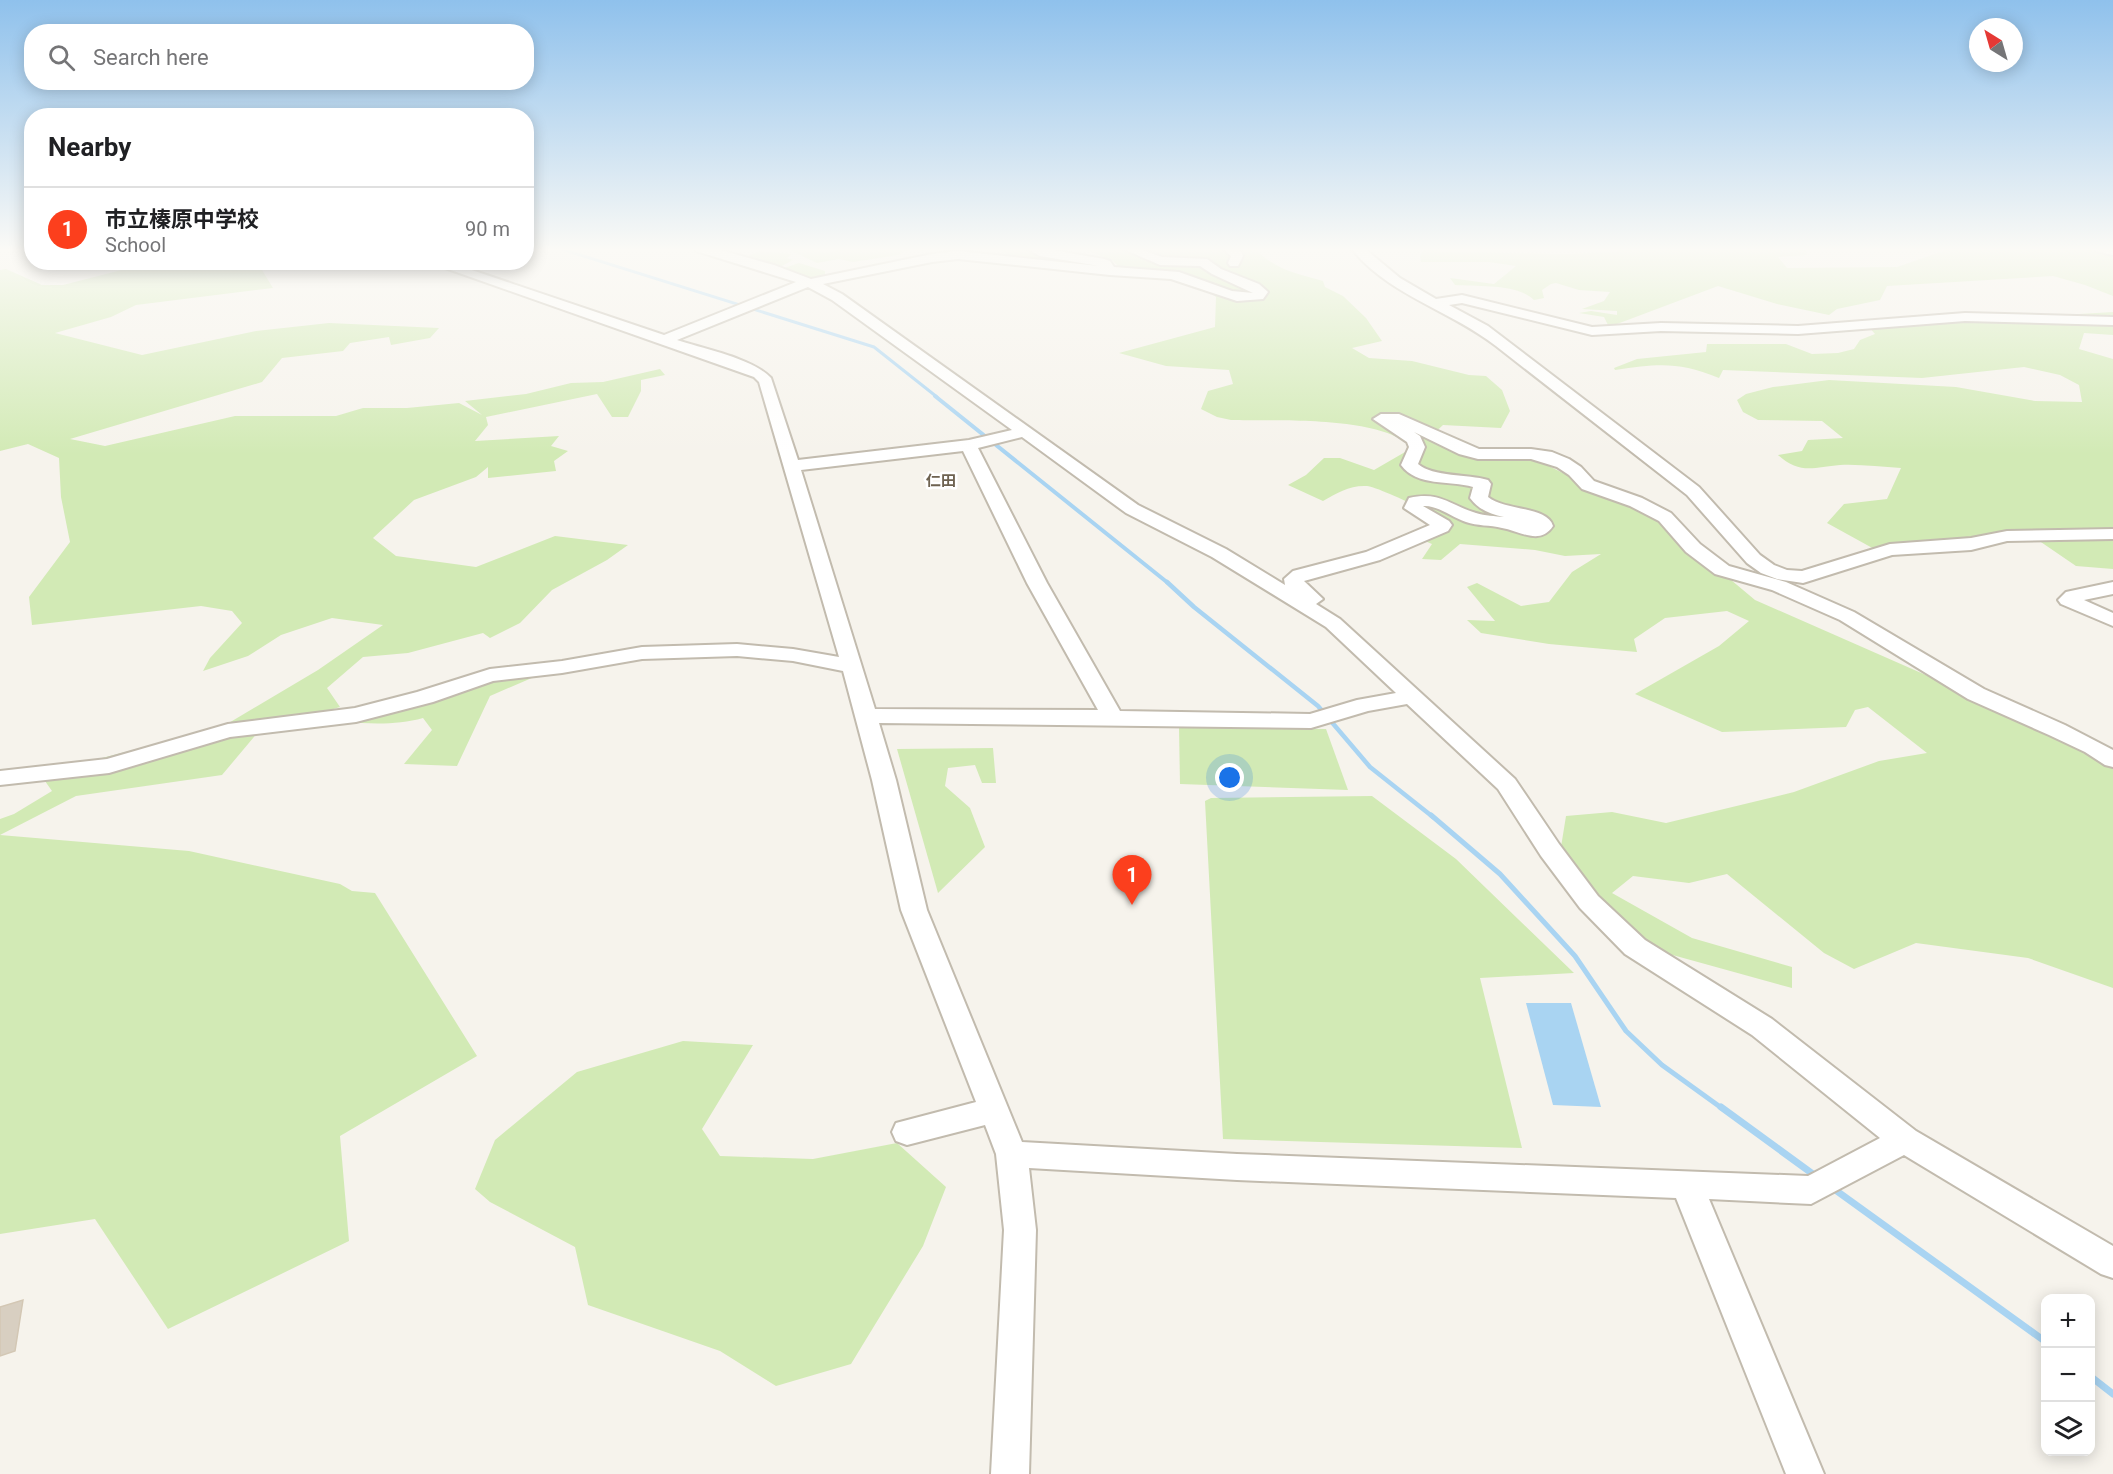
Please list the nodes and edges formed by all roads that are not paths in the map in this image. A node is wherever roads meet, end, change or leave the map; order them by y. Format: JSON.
{"nodes":[{"id":1,"x":592,"y":317,"type":"edge"},
{"id":2,"x":724,"y":317,"type":"edge"},
{"id":3,"x":864,"y":317,"type":"edge"},
{"id":4,"x":1464,"y":317,"type":"edge"},
{"id":5,"x":1537,"y":317,"type":"edge"},
{"id":6,"x":2113,"y":321,"type":"edge"},
{"id":7,"x":662,"y":341,"type":"junction"},
{"id":8,"x":1024,"y":432,"type":"junction"},
{"id":9,"x":969,"y":445,"type":"junction"},
{"id":10,"x":793,"y":466,"type":"junction"},
{"id":11,"x":2113,"y":534,"type":"edge"},
{"id":12,"x":1794,"y":585,"type":"junction"},
{"id":13,"x":2113,"y":588,"type":"edge"},
{"id":14,"x":2113,"y":620,"type":"edge"},
{"id":15,"x":1333,"y":623,"type":"junction"},
{"id":16,"x":852,"y":666,"type":"junction"},
{"id":17,"x":1414,"y":696,"type":"junction"},
{"id":18,"x":866,"y":716,"type":"junction"},
{"id":19,"x":1113,"y":717,"type":"junction"},
{"id":20,"x":2113,"y":760,"type":"edge"},
{"id":21,"x":0,"y":778,"type":"edge"},
{"id":22,"x":994,"y":1110,"type":"junction"},
{"id":23,"x":907,"y":1132,"type":"dead end"},
{"id":24,"x":1905,"y":1140,"type":"junction"},
{"id":25,"x":1011,"y":1154,"type":"junction"},
{"id":26,"x":1687,"y":1186,"type":"junction"},
{"id":27,"x":2113,"y":1263,"type":"edge"},
{"id":28,"x":1010,"y":1474,"type":"edge"},
{"id":29,"x":1805,"y":1474,"type":"edge"}],
"edges":[{"from":1,"to":7,"type":"street"},
{"from":2,"to":7,"type":"street"},
{"from":3,"to":8,"type":"street"},
{"from":4,"to":12,"type":"street"},
{"from":5,"to":6,"type":"street"},
{"from":7,"to":10,"type":"street"},
{"from":8,"to":9,"type":"street"},
{"from":8,"to":15,"type":"street"},
{"from":9,"to":10,"type":"street"},
{"from":9,"to":19,"type":"street"},
{"from":10,"to":16,"type":"street"},
{"from":11,"to":12,"type":"street"},
{"from":12,"to":15,"type":"street"},
{"from":12,"to":20,"type":"street"},
{"from":13,"to":14,"type":"street"},
{"from":15,"to":17,"type":"street"},
{"from":16,"to":18,"type":"street"},
{"from":16,"to":21,"type":"street"},
{"from":17,"to":19,"type":"street"},
{"from":17,"to":24,"type":"street"},
{"from":18,"to":19,"type":"street"},
{"from":18,"to":22,"type":"street"},
{"from":22,"to":23,"type":"street"},
{"from":22,"to":25,"type":"street"},
{"from":24,"to":26,"type":"street"},
{"from":24,"to":27,"type":"street"},
{"from":25,"to":26,"type":"street"},
{"from":25,"to":28,"type":"street"},
{"from":26,"to":29,"type":"street"}]}
